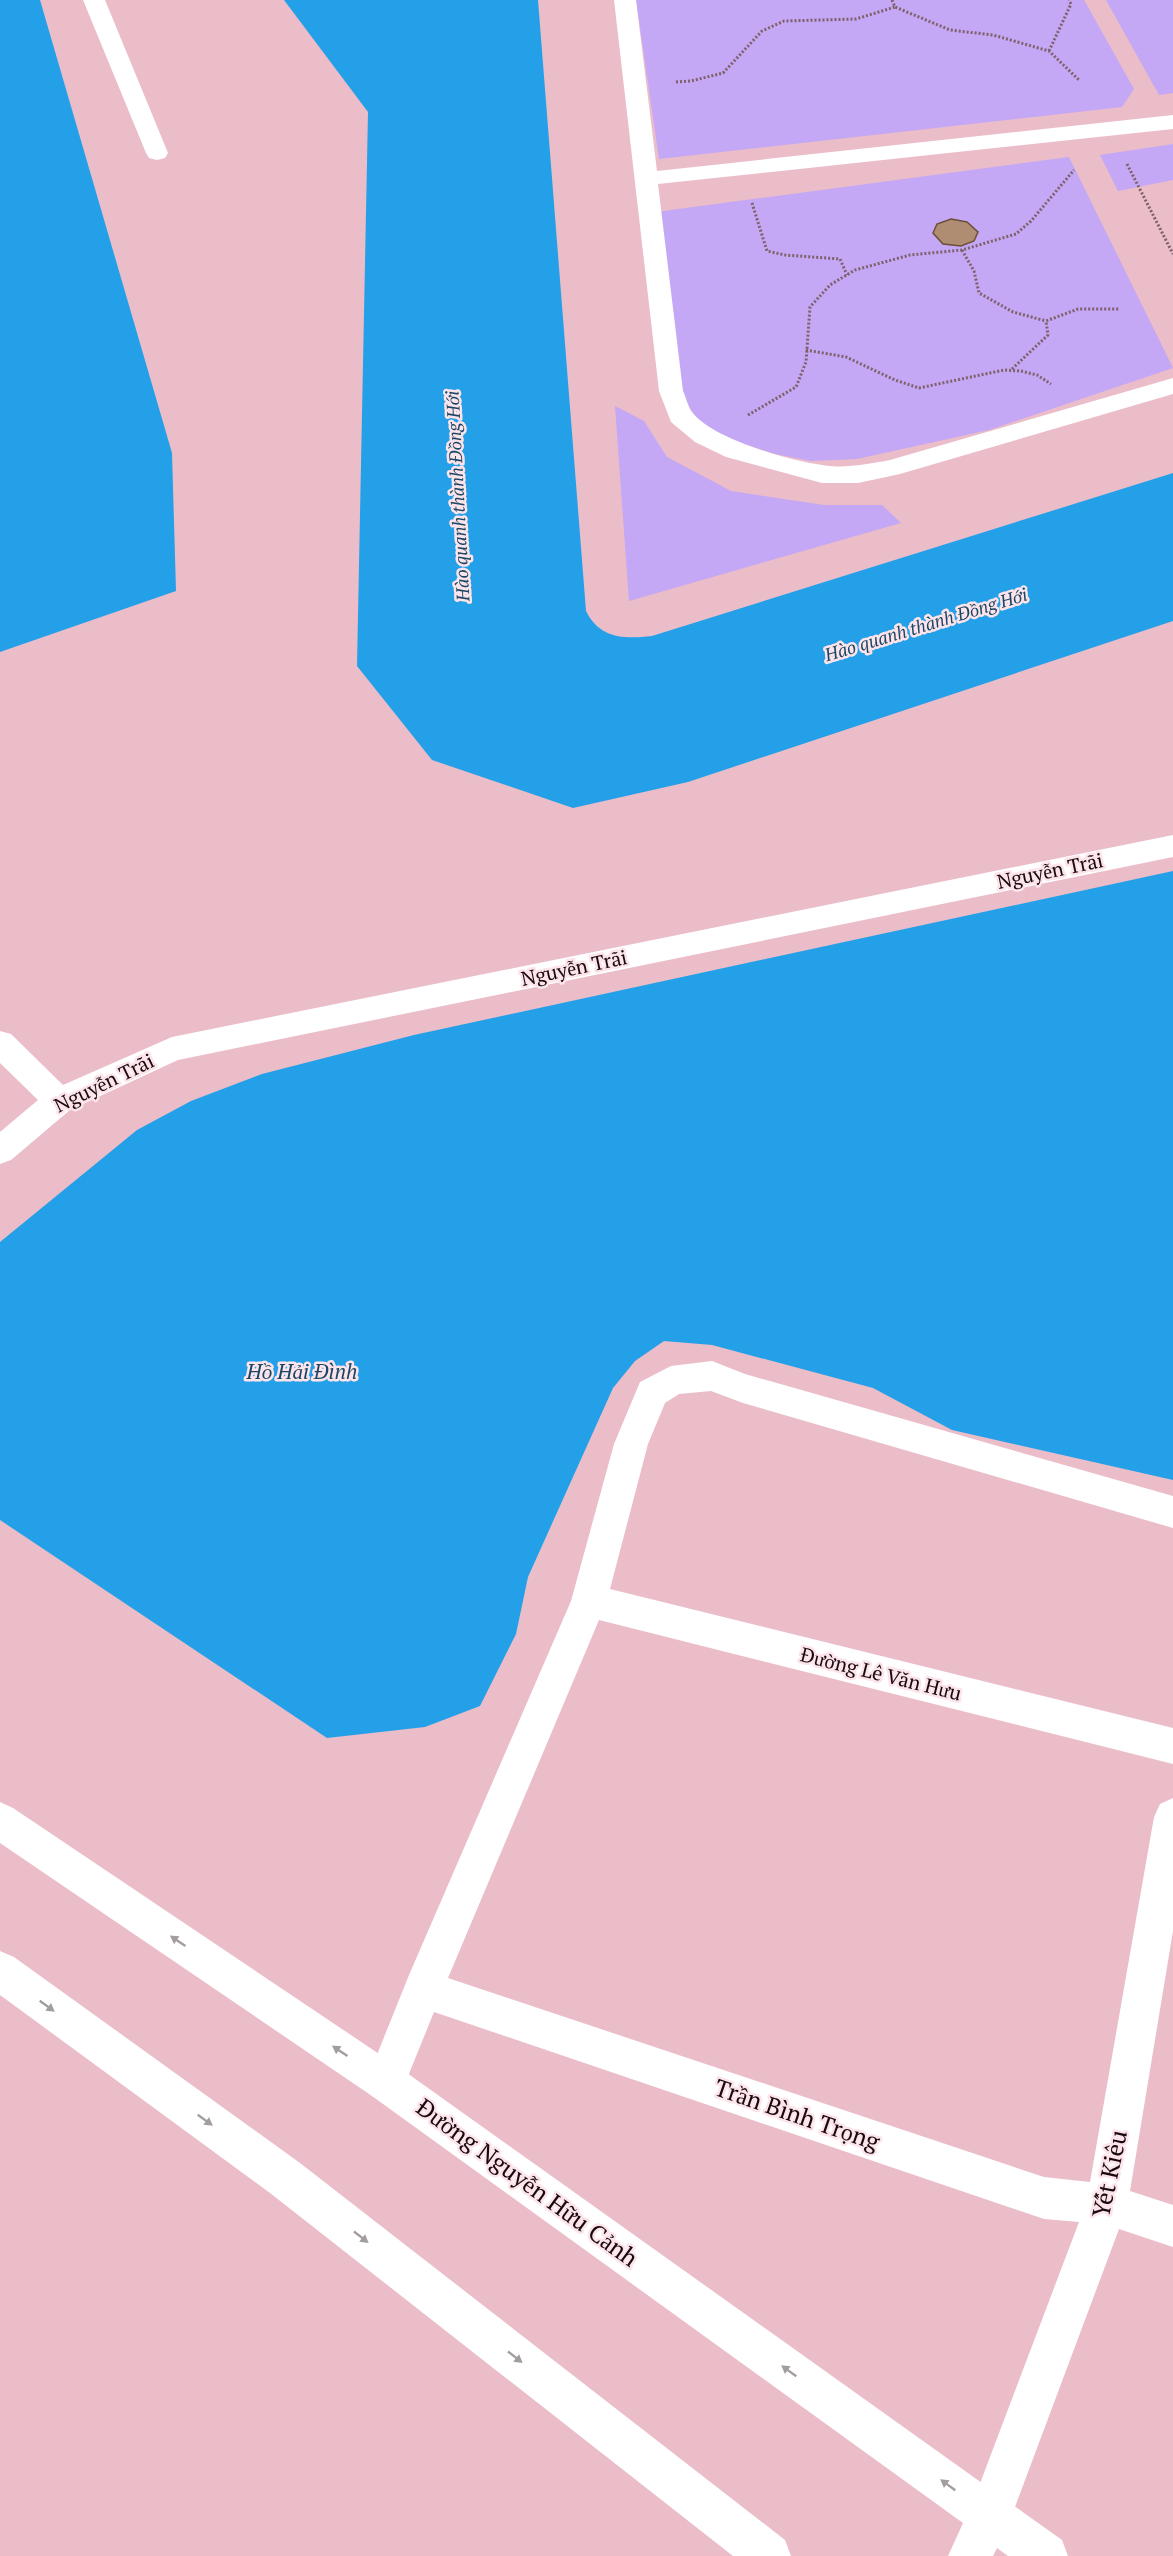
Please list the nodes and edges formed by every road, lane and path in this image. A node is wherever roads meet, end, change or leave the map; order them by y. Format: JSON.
{"nodes":[{"id":1,"x":94,"y":0,"type":"edge"},
{"id":2,"x":625,"y":0,"type":"edge"},
{"id":3,"x":892,"y":0,"type":"edge"},
{"id":4,"x":1069,"y":0,"type":"edge"},
{"id":5,"x":895,"y":7,"type":"junction"},
{"id":6,"x":1048,"y":51,"type":"junction"},
{"id":7,"x":1079,"y":80,"type":"dead end"},
{"id":8,"x":634,"y":83,"type":"junction"},
{"id":9,"x":1173,"y":122,"type":"edge"},
{"id":10,"x":1106,"y":130,"type":"junction"},
{"id":11,"x":157,"y":153,"type":"dead end"},
{"id":12,"x":740,"y":168,"type":"junction"},
{"id":13,"x":645,"y":178,"type":"junction"},
{"id":14,"x":962,"y":250,"type":"junction"},
{"id":15,"x":1173,"y":254,"type":"edge"},
{"id":16,"x":848,"y":275,"type":"junction"},
{"id":17,"x":1119,"y":309,"type":"dead end"},
{"id":18,"x":1046,"y":321,"type":"junction"},
{"id":19,"x":806,"y":350,"type":"junction"},
{"id":20,"x":1012,"y":369,"type":"junction"},
{"id":21,"x":1173,"y":386,"type":"edge"},
{"id":22,"x":1082,"y":412,"type":"junction"},
{"id":23,"x":735,"y":451,"type":"junction"},
{"id":24,"x":1173,"y":846,"type":"edge"},
{"id":25,"x":0,"y":1043,"type":"edge"},
{"id":26,"x":59,"y":1101,"type":"junction"},
{"id":27,"x":0,"y":1151,"type":"edge"},
{"id":28,"x":1173,"y":1512,"type":"edge"},
{"id":29,"x":589,"y":1601,"type":"junction"},
{"id":30,"x":1173,"y":1746,"type":"edge"},
{"id":31,"x":1173,"y":1817,"type":"edge"},
{"id":32,"x":0,"y":1821,"type":"edge"},
{"id":33,"x":0,"y":1971,"type":"edge"},
{"id":34,"x":423,"y":1989,"type":"junction"},
{"id":35,"x":386,"y":2082,"type":"junction"},
{"id":36,"x":1107,"y":2204,"type":"junction"},
{"id":37,"x":1173,"y":2226,"type":"edge"},
{"id":38,"x":990,"y":2515,"type":"junction"},
{"id":39,"x":769,"y":2556,"type":"edge"},
{"id":40,"x":970,"y":2556,"type":"edge"},
{"id":41,"x":1046,"y":2556,"type":"edge"}],
"edges":[{"from":1,"to":11,"type":"street"},
{"from":2,"to":8,"type":"street"},
{"from":3,"to":5,"type":"path"},
{"from":4,"to":6,"type":"path"},
{"from":5,"to":6,"type":"path"},
{"from":5,"to":8,"type":"path"},
{"from":6,"to":7,"type":"path"},
{"from":8,"to":13,"type":"street"},
{"from":9,"to":10,"type":"street"},
{"from":10,"to":12,"type":"street"},
{"from":10,"to":14,"type":"path"},
{"from":10,"to":15,"type":"path"},
{"from":12,"to":13,"type":"street"},
{"from":12,"to":16,"type":"path"},
{"from":13,"to":23,"type":"street"},
{"from":14,"to":16,"type":"path"},
{"from":14,"to":18,"type":"path"},
{"from":16,"to":19,"type":"path"},
{"from":17,"to":18,"type":"path"},
{"from":18,"to":20,"type":"path"},
{"from":19,"to":20,"type":"path"},
{"from":19,"to":23,"type":"path"},
{"from":20,"to":22,"type":"path"},
{"from":21,"to":22,"type":"street"},
{"from":22,"to":23,"type":"street"},
{"from":24,"to":26,"type":"street","name":"Nguyễn Trãi"},
{"from":25,"to":26,"type":"street"},
{"from":26,"to":27,"type":"street","name":"Nguyễn Trãi"},
{"from":28,"to":29,"type":"street"},
{"from":29,"to":30,"type":"street","name":"Đường Lê Văn Hưu"},
{"from":29,"to":34,"type":"street"},
{"from":31,"to":36,"type":"street","name":"Yết Kiêu"},
{"from":35,"to":32,"type":"street","name":"Đường Nguyễn Hữu Cảnh","one_way":true},
{"from":33,"to":39,"type":"street","one_way":true},
{"from":34,"to":35,"type":"street"},
{"from":34,"to":36,"type":"street","name":"Trần Bình Trọng"},
{"from":38,"to":35,"type":"street","name":"Đường Nguyễn Hữu Cảnh","one_way":true},
{"from":36,"to":37,"type":"street","name":"Trần Bình Trọng"},
{"from":36,"to":38,"type":"street","name":"Yết Kiêu"},
{"from":38,"to":40,"type":"street","name":"Yết Kiêu"},
{"from":38,"to":41,"type":"street","name":"Đường Nguyễn Hữu Cảnh"}]}
